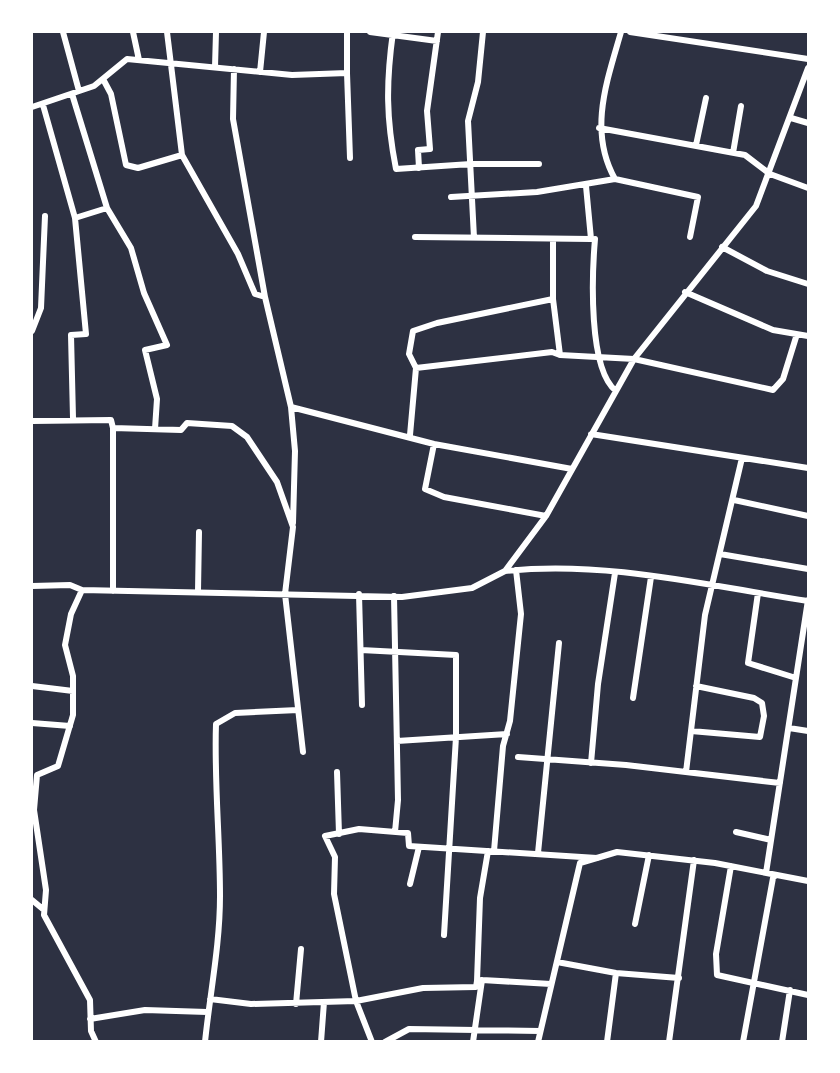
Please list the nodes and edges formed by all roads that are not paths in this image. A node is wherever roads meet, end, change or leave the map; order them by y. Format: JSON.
{"nodes":[{"id":1,"x":63,"y":32,"type":"edge"},
{"id":2,"x":133,"y":32,"type":"edge"},
{"id":3,"x":167,"y":32,"type":"edge"},
{"id":4,"x":216,"y":32,"type":"edge"},
{"id":5,"x":264,"y":32,"type":"edge"},
{"id":6,"x":347,"y":32,"type":"edge"},
{"id":7,"x":370,"y":32,"type":"edge"},
{"id":8,"x":438,"y":32,"type":"edge"},
{"id":9,"x":483,"y":32,"type":"edge"},
{"id":10,"x":621,"y":32,"type":"edge"},
{"id":11,"x":630,"y":32,"type":"edge"},
{"id":12,"x":393,"y":33,"type":"edge"},
{"id":13,"x":437,"y":41,"type":"junction"},
{"id":14,"x":139,"y":60,"type":"junction"},
{"id":15,"x":808,"y":60,"type":"edge"},
{"id":16,"x":170,"y":63,"type":"junction"},
{"id":17,"x":215,"y":67,"type":"junction"},
{"id":18,"x":808,"y":68,"type":"edge"},
{"id":19,"x":234,"y":69,"type":"junction"},
{"id":20,"x":260,"y":72,"type":"junction"},
{"id":21,"x":347,"y":73,"type":"junction"},
{"id":22,"x":103,"y":79,"type":"junction"},
{"id":23,"x":75,"y":93,"type":"junction"},
{"id":24,"x":706,"y":99,"type":"dead end"},
{"id":25,"x":43,"y":105,"type":"junction"},
{"id":26,"x":741,"y":106,"type":"dead end"},
{"id":27,"x":32,"y":107,"type":"edge"},
{"id":28,"x":791,"y":118,"type":"junction"},
{"id":29,"x":808,"y":122,"type":"edge"},
{"id":30,"x":599,"y":128,"type":"junction"},
{"id":31,"x":696,"y":145,"type":"junction"},
{"id":32,"x":733,"y":153,"type":"junction"},
{"id":33,"x":182,"y":155,"type":"junction"},
{"id":34,"x":350,"y":158,"type":"dead end"},
{"id":35,"x":471,"y":164,"type":"junction"},
{"id":36,"x":539,"y":164,"type":"dead end"},
{"id":37,"x":419,"y":168,"type":"junction"},
{"id":38,"x":770,"y":174,"type":"junction"},
{"id":39,"x":615,"y":179,"type":"junction"},
{"id":40,"x":586,"y":186,"type":"junction"},
{"id":41,"x":808,"y":188,"type":"edge"},
{"id":42,"x":474,"y":196,"type":"junction"},
{"id":43,"x":451,"y":197,"type":"dead end"},
{"id":44,"x":107,"y":208,"type":"junction"},
{"id":45,"x":46,"y":216,"type":"dead end"},
{"id":46,"x":75,"y":218,"type":"junction"},
{"id":47,"x":415,"y":237,"type":"dead end"},
{"id":48,"x":474,"y":237,"type":"junction"},
{"id":49,"x":690,"y":237,"type":"dead end"},
{"id":50,"x":553,"y":239,"type":"junction"},
{"id":51,"x":594,"y":239,"type":"dead end"},
{"id":52,"x":722,"y":247,"type":"junction"},
{"id":53,"x":32,"y":272,"type":"edge"},
{"id":54,"x":42,"y":273,"type":"junction"},
{"id":55,"x":808,"y":284,"type":"edge"},
{"id":56,"x":685,"y":292,"type":"junction"},
{"id":57,"x":265,"y":297,"type":"junction"},
{"id":58,"x":553,"y":299,"type":"junction"},
{"id":59,"x":32,"y":331,"type":"edge"},
{"id":60,"x":797,"y":334,"type":"junction"},
{"id":61,"x":808,"y":336,"type":"edge"},
{"id":62,"x":560,"y":355,"type":"junction"},
{"id":63,"x":597,"y":355,"type":"junction"},
{"id":64,"x":634,"y":359,"type":"junction"},
{"id":65,"x":416,"y":368,"type":"junction"},
{"id":66,"x":616,"y":391,"type":"junction"},
{"id":67,"x":290,"y":407,"type":"junction"},
{"id":68,"x":73,"y":418,"type":"junction"},
{"id":69,"x":32,"y":421,"type":"edge"},
{"id":70,"x":113,"y":428,"type":"junction"},
{"id":71,"x":155,"y":429,"type":"junction"},
{"id":72,"x":591,"y":434,"type":"junction"},
{"id":73,"x":410,"y":435,"type":"junction"},
{"id":74,"x":434,"y":444,"type":"junction"},
{"id":75,"x":742,"y":458,"type":"junction"},
{"id":76,"x":808,"y":468,"type":"edge"},
{"id":77,"x":572,"y":469,"type":"junction"},
{"id":78,"x":734,"y":500,"type":"junction"},
{"id":79,"x":545,"y":516,"type":"junction"},
{"id":80,"x":808,"y":516,"type":"edge"},
{"id":81,"x":293,"y":527,"type":"junction"},
{"id":82,"x":199,"y":532,"type":"dead end"},
{"id":83,"x":720,"y":554,"type":"junction"},
{"id":84,"x":808,"y":569,"type":"edge"},
{"id":85,"x":516,"y":570,"type":"junction"},
{"id":86,"x":505,"y":571,"type":"junction"},
{"id":87,"x":615,"y":573,"type":"junction"},
{"id":88,"x":651,"y":577,"type":"junction"},
{"id":89,"x":32,"y":586,"type":"edge"},
{"id":90,"x":712,"y":586,"type":"junction"},
{"id":91,"x":82,"y":590,"type":"junction"},
{"id":92,"x":113,"y":591,"type":"junction"},
{"id":93,"x":198,"y":591,"type":"junction"},
{"id":94,"x":758,"y":593,"type":"junction"},
{"id":95,"x":285,"y":594,"type":"junction"},
{"id":96,"x":359,"y":594,"type":"junction"},
{"id":97,"x":394,"y":596,"type":"junction"},
{"id":98,"x":808,"y":601,"type":"edge"},
{"id":99,"x":559,"y":643,"type":"dead end"},
{"id":100,"x":361,"y":650,"type":"junction"},
{"id":101,"x":395,"y":651,"type":"junction"},
{"id":102,"x":796,"y":678,"type":"junction"},
{"id":103,"x":32,"y":686,"type":"edge"},
{"id":104,"x":696,"y":686,"type":"junction"},
{"id":105,"x":73,"y":691,"type":"junction"},
{"id":106,"x":633,"y":698,"type":"dead end"},
{"id":107,"x":362,"y":705,"type":"dead end"},
{"id":108,"x":298,"y":709,"type":"junction"},
{"id":109,"x":32,"y":723,"type":"edge"},
{"id":110,"x":70,"y":726,"type":"junction"},
{"id":111,"x":789,"y":728,"type":"junction"},
{"id":112,"x":691,"y":731,"type":"junction"},
{"id":113,"x":808,"y":731,"type":"edge"},
{"id":114,"x":507,"y":734,"type":"junction"},
{"id":115,"x":456,"y":737,"type":"junction"},
{"id":116,"x":397,"y":741,"type":"junction"},
{"id":117,"x":303,"y":752,"type":"dead end"},
{"id":118,"x":518,"y":757,"type":"dead end"},
{"id":119,"x":550,"y":760,"type":"junction"},
{"id":120,"x":591,"y":763,"type":"junction"},
{"id":121,"x":337,"y":772,"type":"dead end"},
{"id":122,"x":686,"y":772,"type":"junction"},
{"id":123,"x":780,"y":783,"type":"junction"},
{"id":124,"x":395,"y":832,"type":"junction"},
{"id":125,"x":736,"y":832,"type":"dead end"},
{"id":126,"x":339,"y":834,"type":"junction"},
{"id":127,"x":771,"y":840,"type":"junction"},
{"id":128,"x":419,"y":847,"type":"junction"},
{"id":129,"x":450,"y":849,"type":"junction"},
{"id":130,"x":491,"y":851,"type":"junction"},
{"id":131,"x":538,"y":853,"type":"junction"},
{"id":132,"x":649,"y":855,"type":"junction"},
{"id":133,"x":597,"y":858,"type":"junction"},
{"id":134,"x":694,"y":860,"type":"junction"},
{"id":135,"x":732,"y":866,"type":"junction"},
{"id":136,"x":766,"y":873,"type":"junction"},
{"id":137,"x":776,"y":875,"type":"junction"},
{"id":138,"x":808,"y":881,"type":"edge"},
{"id":139,"x":410,"y":884,"type":"dead end"},
{"id":140,"x":32,"y":900,"type":"edge"},
{"id":141,"x":44,"y":910,"type":"junction"},
{"id":142,"x":635,"y":924,"type":"dead end"},
{"id":143,"x":444,"y":935,"type":"dead end"},
{"id":144,"x":301,"y":949,"type":"dead end"},
{"id":145,"x":556,"y":962,"type":"junction"},
{"id":146,"x":616,"y":973,"type":"junction"},
{"id":147,"x":680,"y":978,"type":"junction"},
{"id":148,"x":479,"y":980,"type":"junction"},
{"id":149,"x":551,"y":984,"type":"junction"},
{"id":150,"x":753,"y":984,"type":"junction"},
{"id":151,"x":790,"y":990,"type":"junction"},
{"id":152,"x":808,"y":995,"type":"edge"},
{"id":153,"x":210,"y":999,"type":"junction"},
{"id":154,"x":356,"y":1001,"type":"junction"},
{"id":155,"x":324,"y":1002,"type":"junction"},
{"id":156,"x":296,"y":1004,"type":"junction"},
{"id":157,"x":207,"y":1012,"type":"junction"},
{"id":158,"x":90,"y":1019,"type":"junction"},
{"id":159,"x":473,"y":1031,"type":"junction"},
{"id":160,"x":540,"y":1031,"type":"junction"},
{"id":161,"x":96,"y":1041,"type":"edge"},
{"id":162,"x":205,"y":1041,"type":"edge"},
{"id":163,"x":321,"y":1041,"type":"edge"},
{"id":164,"x":372,"y":1041,"type":"edge"},
{"id":165,"x":385,"y":1041,"type":"edge"},
{"id":166,"x":473,"y":1041,"type":"edge"},
{"id":167,"x":538,"y":1041,"type":"edge"},
{"id":168,"x":607,"y":1041,"type":"edge"},
{"id":169,"x":669,"y":1041,"type":"edge"},
{"id":170,"x":679,"y":1041,"type":"edge"},
{"id":171,"x":743,"y":1041,"type":"edge"},
{"id":172,"x":782,"y":1041,"type":"edge"}],
"edges":[{"from":1,"to":23,"type":"street"},
{"from":2,"to":14,"type":"street"},
{"from":3,"to":16,"type":"street"},
{"from":4,"to":17,"type":"street"},
{"from":5,"to":20,"type":"street"},
{"from":6,"to":21,"type":"street"},
{"from":7,"to":12,"type":"street"},
{"from":8,"to":13,"type":"street"},
{"from":9,"to":35,"type":"street"},
{"from":10,"to":30,"type":"street"},
{"from":11,"to":15,"type":"street"},
{"from":12,"to":13,"type":"street"},
{"from":12,"to":37,"type":"street"},
{"from":13,"to":37,"type":"street"},
{"from":14,"to":16,"type":"street"},
{"from":14,"to":22,"type":"street"},
{"from":16,"to":17,"type":"street"},
{"from":16,"to":33,"type":"street"},
{"from":17,"to":19,"type":"street"},
{"from":18,"to":28,"type":"street"},
{"from":19,"to":20,"type":"street"},
{"from":19,"to":57,"type":"street"},
{"from":20,"to":21,"type":"street"},
{"from":21,"to":34,"type":"street"},
{"from":22,"to":23,"type":"street"},
{"from":22,"to":33,"type":"street"},
{"from":23,"to":25,"type":"street"},
{"from":23,"to":44,"type":"street"},
{"from":24,"to":31,"type":"street"},
{"from":25,"to":27,"type":"street"},
{"from":25,"to":46,"type":"street"},
{"from":26,"to":32,"type":"street"},
{"from":28,"to":29,"type":"street"},
{"from":28,"to":38,"type":"street"},
{"from":30,"to":31,"type":"street"},
{"from":30,"to":39,"type":"street"},
{"from":31,"to":32,"type":"street"},
{"from":32,"to":38,"type":"street"},
{"from":33,"to":57,"type":"street"},
{"from":35,"to":36,"type":"street"},
{"from":35,"to":37,"type":"street"},
{"from":35,"to":42,"type":"street"},
{"from":38,"to":41,"type":"street"},
{"from":38,"to":52,"type":"street"},
{"from":39,"to":40,"type":"street"},
{"from":39,"to":49,"type":"street"},
{"from":40,"to":42,"type":"street"},
{"from":40,"to":50,"type":"street"},
{"from":42,"to":43,"type":"street"},
{"from":42,"to":48,"type":"street"},
{"from":44,"to":46,"type":"street"},
{"from":44,"to":71,"type":"street"},
{"from":45,"to":54,"type":"street"},
{"from":46,"to":68,"type":"street"},
{"from":47,"to":48,"type":"street"},
{"from":48,"to":50,"type":"street"},
{"from":50,"to":58,"type":"street"},
{"from":51,"to":63,"type":"street"},
{"from":52,"to":55,"type":"street"},
{"from":52,"to":56,"type":"street"},
{"from":53,"to":54,"type":"street"},
{"from":54,"to":59,"type":"street"},
{"from":56,"to":60,"type":"street"},
{"from":56,"to":64,"type":"street"},
{"from":57,"to":67,"type":"street"},
{"from":58,"to":62,"type":"street"},
{"from":58,"to":65,"type":"street"},
{"from":60,"to":61,"type":"street"},
{"from":60,"to":64,"type":"street"},
{"from":62,"to":63,"type":"street"},
{"from":62,"to":65,"type":"street"},
{"from":63,"to":64,"type":"street"},
{"from":63,"to":66,"type":"street"},
{"from":64,"to":66,"type":"street"},
{"from":65,"to":73,"type":"street"},
{"from":66,"to":72,"type":"street"},
{"from":67,"to":73,"type":"street"},
{"from":67,"to":81,"type":"street"},
{"from":68,"to":69,"type":"street"},
{"from":68,"to":70,"type":"street"},
{"from":70,"to":71,"type":"street"},
{"from":70,"to":92,"type":"street"},
{"from":71,"to":81,"type":"street"},
{"from":72,"to":75,"type":"street"},
{"from":72,"to":77,"type":"street"},
{"from":73,"to":74,"type":"street"},
{"from":74,"to":77,"type":"street"},
{"from":74,"to":79,"type":"street"},
{"from":75,"to":76,"type":"street"},
{"from":75,"to":78,"type":"street"},
{"from":77,"to":79,"type":"street"},
{"from":78,"to":80,"type":"street"},
{"from":78,"to":83,"type":"street"},
{"from":79,"to":86,"type":"street"},
{"from":81,"to":95,"type":"street"},
{"from":82,"to":93,"type":"street"},
{"from":83,"to":84,"type":"street"},
{"from":83,"to":90,"type":"street"},
{"from":85,"to":86,"type":"street"},
{"from":85,"to":87,"type":"street"},
{"from":85,"to":114,"type":"street"},
{"from":86,"to":97,"type":"street"},
{"from":87,"to":88,"type":"street"},
{"from":87,"to":120,"type":"street"},
{"from":88,"to":90,"type":"street"},
{"from":88,"to":106,"type":"street"},
{"from":89,"to":91,"type":"street"},
{"from":90,"to":94,"type":"street"},
{"from":90,"to":104,"type":"street"},
{"from":91,"to":92,"type":"street"},
{"from":91,"to":105,"type":"street"},
{"from":92,"to":93,"type":"street"},
{"from":93,"to":95,"type":"street"},
{"from":94,"to":98,"type":"street"},
{"from":94,"to":102,"type":"street"},
{"from":95,"to":96,"type":"street"},
{"from":95,"to":108,"type":"street"},
{"from":96,"to":97,"type":"street"},
{"from":96,"to":100,"type":"street"},
{"from":97,"to":101,"type":"street"},
{"from":98,"to":102,"type":"street"},
{"from":99,"to":119,"type":"street"},
{"from":100,"to":101,"type":"street"},
{"from":100,"to":107,"type":"street"},
{"from":101,"to":115,"type":"street"},
{"from":101,"to":116,"type":"street"},
{"from":102,"to":111,"type":"street"},
{"from":103,"to":105,"type":"street"},
{"from":104,"to":112,"type":"street"},
{"from":104,"to":112,"type":"street"},
{"from":105,"to":110,"type":"street"},
{"from":108,"to":117,"type":"street"},
{"from":108,"to":153,"type":"street"},
{"from":109,"to":110,"type":"street"},
{"from":110,"to":141,"type":"street"},
{"from":111,"to":113,"type":"street"},
{"from":111,"to":123,"type":"street"},
{"from":112,"to":122,"type":"street"},
{"from":114,"to":115,"type":"street"},
{"from":114,"to":130,"type":"street"},
{"from":115,"to":116,"type":"street"},
{"from":115,"to":129,"type":"street"},
{"from":116,"to":124,"type":"street"},
{"from":118,"to":119,"type":"street"},
{"from":119,"to":120,"type":"street"},
{"from":119,"to":131,"type":"street"},
{"from":120,"to":122,"type":"street"},
{"from":121,"to":126,"type":"street"},
{"from":122,"to":123,"type":"street"},
{"from":123,"to":127,"type":"street"},
{"from":124,"to":126,"type":"street"},
{"from":124,"to":128,"type":"street"},
{"from":125,"to":127,"type":"street"},
{"from":126,"to":154,"type":"street"},
{"from":127,"to":136,"type":"street"},
{"from":128,"to":129,"type":"street"},
{"from":128,"to":139,"type":"street"},
{"from":129,"to":130,"type":"street"},
{"from":129,"to":143,"type":"street"},
{"from":130,"to":131,"type":"street"},
{"from":130,"to":148,"type":"street"},
{"from":131,"to":133,"type":"street"},
{"from":132,"to":133,"type":"street"},
{"from":132,"to":134,"type":"street"},
{"from":132,"to":142,"type":"street"},
{"from":133,"to":145,"type":"street"},
{"from":134,"to":135,"type":"street"},
{"from":134,"to":147,"type":"street"},
{"from":135,"to":136,"type":"street"},
{"from":135,"to":150,"type":"street"},
{"from":136,"to":137,"type":"street"},
{"from":137,"to":138,"type":"street"},
{"from":137,"to":150,"type":"street"},
{"from":140,"to":141,"type":"street"},
{"from":141,"to":158,"type":"street"},
{"from":144,"to":156,"type":"street"},
{"from":145,"to":146,"type":"street"},
{"from":145,"to":149,"type":"street"},
{"from":146,"to":147,"type":"street"},
{"from":146,"to":168,"type":"street"},
{"from":147,"to":169,"type":"street"},
{"from":148,"to":149,"type":"street"},
{"from":148,"to":154,"type":"street"},
{"from":148,"to":159,"type":"street"},
{"from":149,"to":160,"type":"street"},
{"from":150,"to":151,"type":"street"},
{"from":150,"to":171,"type":"street"},
{"from":151,"to":152,"type":"street"},
{"from":151,"to":172,"type":"street"},
{"from":153,"to":156,"type":"street"},
{"from":153,"to":157,"type":"street"},
{"from":154,"to":155,"type":"street"},
{"from":154,"to":164,"type":"street"},
{"from":155,"to":156,"type":"street"},
{"from":155,"to":163,"type":"street"},
{"from":157,"to":158,"type":"street"},
{"from":157,"to":162,"type":"street"},
{"from":158,"to":161,"type":"street"},
{"from":159,"to":160,"type":"street"},
{"from":159,"to":165,"type":"street"},
{"from":159,"to":166,"type":"street"},
{"from":160,"to":167,"type":"street"},
{"from":169,"to":170,"type":"street"}]}
